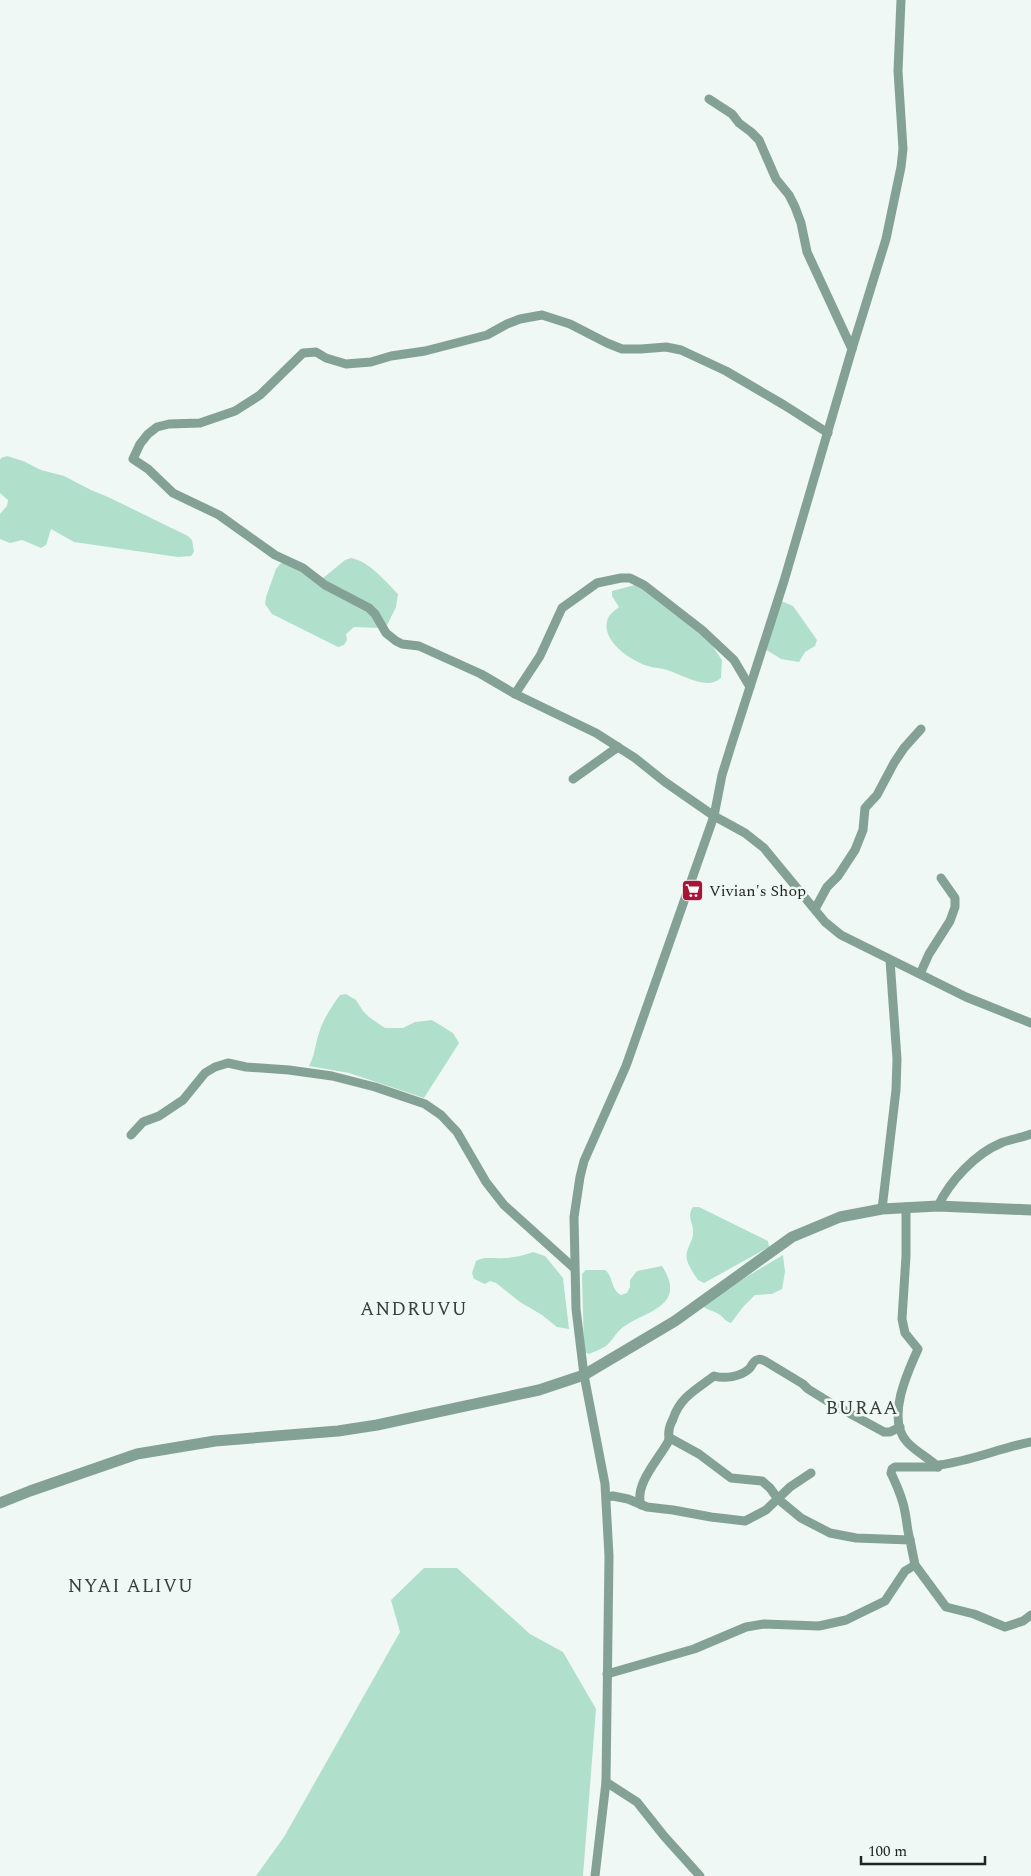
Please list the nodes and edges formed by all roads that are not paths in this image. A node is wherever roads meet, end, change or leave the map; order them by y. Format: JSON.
{"nodes":[{"id":1,"x":901,"y":0,"type":"edge"},
{"id":2,"x":709,"y":99,"type":"dead end"},
{"id":3,"x":852,"y":349,"type":"junction"},
{"id":4,"x":828,"y":433,"type":"junction"},
{"id":5,"x":750,"y":687,"type":"junction"},
{"id":6,"x":516,"y":694,"type":"junction"},
{"id":7,"x":921,"y":729,"type":"dead end"},
{"id":8,"x":618,"y":747,"type":"junction"},
{"id":9,"x":573,"y":779,"type":"dead end"},
{"id":10,"x":714,"y":816,"type":"junction"},
{"id":11,"x":941,"y":878,"type":"dead end"},
{"id":12,"x":815,"y":909,"type":"junction"},
{"id":13,"x":890,"y":960,"type":"junction"},
{"id":14,"x":920,"y":974,"type":"junction"},
{"id":15,"x":1031,"y":1024,"type":"edge"},
{"id":16,"x":1031,"y":1134,"type":"edge"},
{"id":17,"x":131,"y":1135,"type":"dead end"},
{"id":18,"x":938,"y":1206,"type":"junction"},
{"id":19,"x":906,"y":1207,"type":"junction"},
{"id":20,"x":882,"y":1209,"type":"junction"},
{"id":21,"x":1031,"y":1210,"type":"edge"},
{"id":22,"x":574,"y":1268,"type":"junction"},
{"id":23,"x":584,"y":1375,"type":"junction"},
{"id":24,"x":900,"y":1427,"type":"junction"},
{"id":25,"x":670,"y":1438,"type":"junction"},
{"id":26,"x":1031,"y":1442,"type":"edge"},
{"id":27,"x":938,"y":1467,"type":"junction"},
{"id":28,"x":811,"y":1473,"type":"dead end"},
{"id":29,"x":607,"y":1497,"type":"junction"},
{"id":30,"x":778,"y":1499,"type":"junction"},
{"id":31,"x":0,"y":1503,"type":"edge"},
{"id":32,"x":641,"y":1505,"type":"junction"},
{"id":33,"x":910,"y":1540,"type":"junction"},
{"id":34,"x":916,"y":1565,"type":"junction"},
{"id":35,"x":1031,"y":1615,"type":"edge"},
{"id":36,"x":606,"y":1674,"type":"junction"},
{"id":37,"x":606,"y":1782,"type":"junction"},
{"id":38,"x":595,"y":1876,"type":"edge"},
{"id":39,"x":700,"y":1876,"type":"edge"}],
"edges":[{"from":1,"to":3,"type":"street"},
{"from":2,"to":3,"type":"street"},
{"from":3,"to":4,"type":"street"},
{"from":4,"to":5,"type":"street"},
{"from":4,"to":6,"type":"street"},
{"from":5,"to":6,"type":"street"},
{"from":5,"to":10,"type":"street"},
{"from":6,"to":8,"type":"street"},
{"from":7,"to":12,"type":"street"},
{"from":8,"to":9,"type":"street"},
{"from":8,"to":10,"type":"street"},
{"from":10,"to":12,"type":"street"},
{"from":10,"to":22,"type":"street"},
{"from":11,"to":14,"type":"street"},
{"from":12,"to":13,"type":"street"},
{"from":13,"to":14,"type":"street"},
{"from":13,"to":20,"type":"street"},
{"from":14,"to":15,"type":"street"},
{"from":16,"to":18,"type":"street"},
{"from":17,"to":22,"type":"street"},
{"from":18,"to":19,"type":"street"},
{"from":18,"to":21,"type":"street"},
{"from":19,"to":20,"type":"street"},
{"from":19,"to":24,"type":"street"},
{"from":20,"to":23,"type":"street"},
{"from":22,"to":23,"type":"street"},
{"from":23,"to":29,"type":"street"},
{"from":23,"to":31,"type":"street"},
{"from":24,"to":25,"type":"street"},
{"from":24,"to":27,"type":"street"},
{"from":25,"to":30,"type":"street"},
{"from":25,"to":32,"type":"street"},
{"from":26,"to":27,"type":"street"},
{"from":27,"to":33,"type":"street"},
{"from":28,"to":30,"type":"street"},
{"from":29,"to":32,"type":"street"},
{"from":29,"to":36,"type":"street"},
{"from":30,"to":32,"type":"street"},
{"from":30,"to":33,"type":"street"},
{"from":33,"to":34,"type":"street"},
{"from":34,"to":35,"type":"street"},
{"from":34,"to":36,"type":"street"},
{"from":36,"to":37,"type":"street"},
{"from":37,"to":38,"type":"street"},
{"from":37,"to":39,"type":"street"}]}
